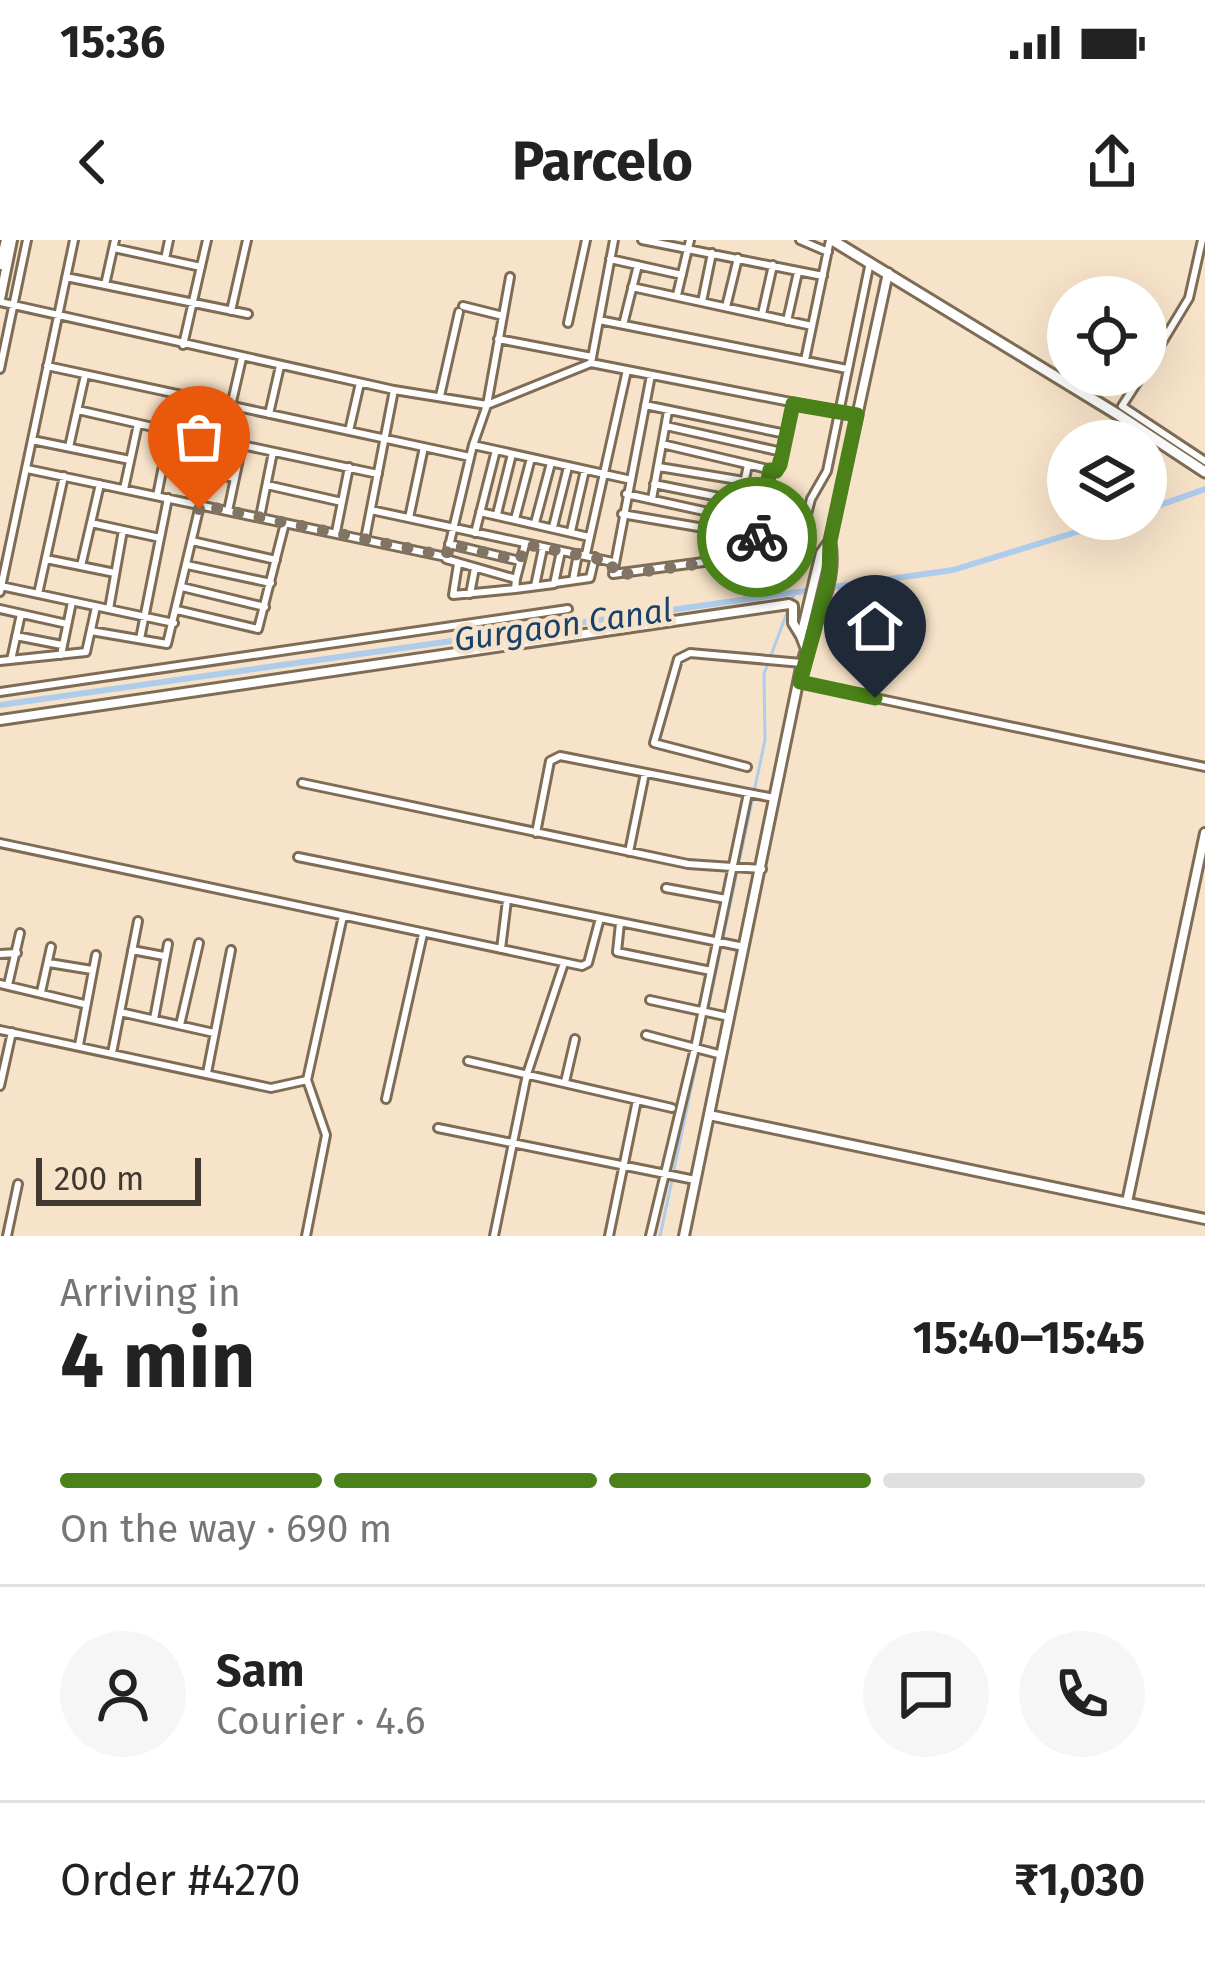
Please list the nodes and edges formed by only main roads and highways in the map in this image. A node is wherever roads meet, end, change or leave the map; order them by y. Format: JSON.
{"nodes":[{"id":1,"x":831,"y":240,"type":"edge"},
{"id":2,"x":1205,"y":472,"type":"edge"}],
"edges":[{"from":1,"to":2,"type":"main road"}]}
